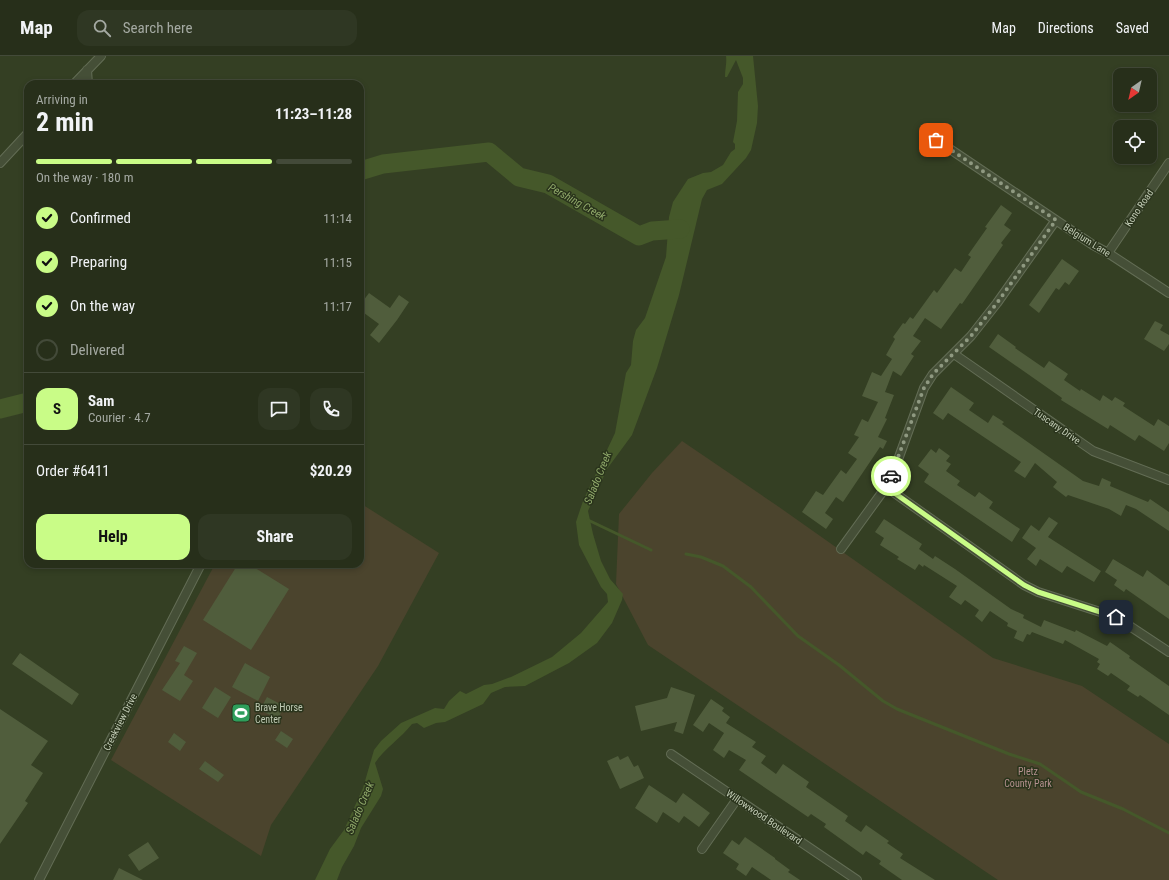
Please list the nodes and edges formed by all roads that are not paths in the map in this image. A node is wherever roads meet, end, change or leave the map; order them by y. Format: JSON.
{"nodes":[{"id":1,"x":101,"y":56,"type":"edge"},
{"id":2,"x":87,"y":70,"type":"junction"},
{"id":3,"x":78,"y":80,"type":"edge"},
{"id":4,"x":88,"y":80,"type":"edge"},
{"id":5,"x":926,"y":133,"type":"dead end"},
{"id":6,"x":24,"y":137,"type":"edge"},
{"id":7,"x":0,"y":163,"type":"edge"},
{"id":8,"x":1169,"y":163,"type":"edge"},
{"id":9,"x":1056,"y":220,"type":"junction"},
{"id":10,"x":1108,"y":253,"type":"junction"},
{"id":11,"x":1169,"y":293,"type":"edge"},
{"id":12,"x":954,"y":354,"type":"junction"},
{"id":13,"x":1169,"y":480,"type":"edge"},
{"id":14,"x":886,"y":487,"type":"junction"},
{"id":15,"x":841,"y":549,"type":"dead end"},
{"id":16,"x":199,"y":568,"type":"edge"},
{"id":17,"x":1169,"y":652,"type":"edge"},
{"id":18,"x":670,"y":754,"type":"dead end"},
{"id":19,"x":737,"y":799,"type":"junction"},
{"id":20,"x":702,"y":849,"type":"dead end"},
{"id":21,"x":39,"y":880,"type":"edge"},
{"id":22,"x":857,"y":880,"type":"edge"}],
"edges":[{"from":1,"to":2,"type":"street"},
{"from":2,"to":3,"type":"street"},
{"from":2,"to":4,"type":"street"},
{"from":5,"to":9,"type":"street","name":"Belgium Lane"},
{"from":6,"to":7,"type":"street"},
{"from":8,"to":10,"type":"street","name":"Kono Road"},
{"from":9,"to":10,"type":"street","name":"Belgium Lane"},
{"from":9,"to":12,"type":"street"},
{"from":10,"to":11,"type":"street","name":"Belgium Lane"},
{"from":12,"to":13,"type":"street","name":"Tuscany Drive"},
{"from":12,"to":14,"type":"street"},
{"from":14,"to":15,"type":"street"},
{"from":14,"to":17,"type":"street"},
{"from":16,"to":21,"type":"street","name":"Creekview Drive"},
{"from":18,"to":19,"type":"street","name":"Willowwood Boulevard"},
{"from":19,"to":20,"type":"street"},
{"from":19,"to":22,"type":"street","name":"Willowwood Boulevard"}]}
